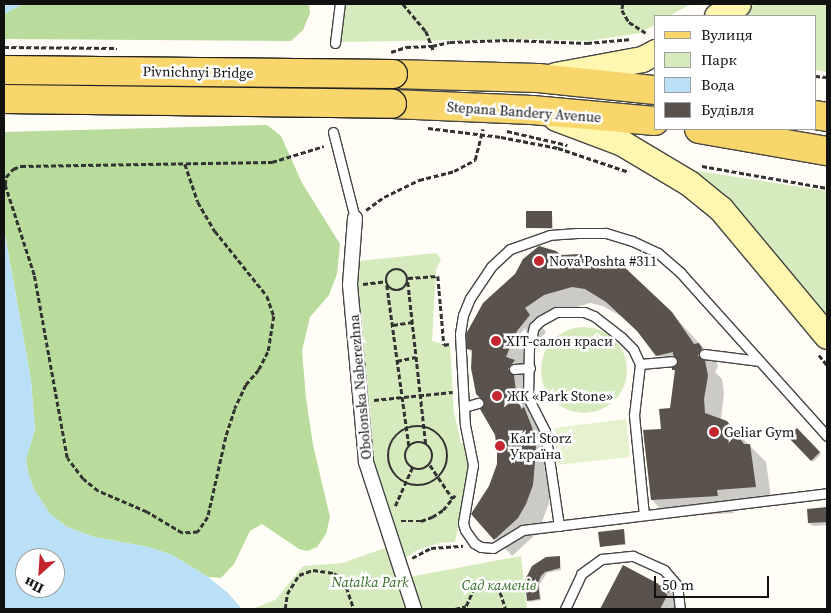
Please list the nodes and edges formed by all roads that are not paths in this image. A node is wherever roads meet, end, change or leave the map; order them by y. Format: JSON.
{"nodes":[{"id":1,"x":340,"y":4,"type":"edge"},
{"id":2,"x":738,"y":4,"type":"edge"},
{"id":3,"x":720,"y":15,"type":"edge"},
{"id":4,"x":652,"y":40,"type":"edge"},
{"id":5,"x":335,"y":43,"type":"dead end"},
{"id":6,"x":4,"y":70,"type":"edge"},
{"id":7,"x":538,"y":78,"type":"junction"},
{"id":8,"x":654,"y":90,"type":"edge"},
{"id":9,"x":4,"y":99,"type":"edge"},
{"id":10,"x":532,"y":110,"type":"junction"},
{"id":11,"x":654,"y":121,"type":"edge"},
{"id":12,"x":705,"y":130,"type":"edge"},
{"id":13,"x":333,"y":132,"type":"dead end"},
{"id":14,"x":827,"y":150,"type":"edge"},
{"id":15,"x":355,"y":218,"type":"joint"},
{"id":16,"x":827,"y":336,"type":"edge"},
{"id":17,"x":704,"y":354,"type":"dead end"},
{"id":18,"x":672,"y":361,"type":"dead end"},
{"id":19,"x":760,"y":361,"type":"junction"},
{"id":20,"x":640,"y":364,"type":"junction"},
{"id":21,"x":461,"y":368,"type":"junction"},
{"id":22,"x":471,"y":368,"type":"dead end"},
{"id":23,"x":530,"y":368,"type":"junction"},
{"id":24,"x":514,"y":369,"type":"dead end"},
{"id":25,"x":518,"y":398,"type":"dead end"},
{"id":26,"x":528,"y":398,"type":"junction"},
{"id":27,"x":478,"y":403,"type":"dead end"},
{"id":28,"x":464,"y":407,"type":"junction"},
{"id":29,"x":827,"y":436,"type":"edge"},
{"id":30,"x":827,"y":493,"type":"edge"},
{"id":31,"x":644,"y":515,"type":"junction"},
{"id":32,"x":560,"y":526,"type":"junction"},
{"id":33,"x":414,"y":609,"type":"edge"},
{"id":34,"x":565,"y":609,"type":"edge"},
{"id":35,"x":680,"y":609,"type":"edge"}],
"edges":[{"from":1,"to":5,"type":"lane"},
{"from":2,"to":3,"type":"main road"},
{"from":4,"to":7,"type":"main road"},
{"from":6,"to":7,"type":"main road","name":"Pivnichnyi Bridge","bridge":true},
{"from":7,"to":8,"type":"main road"},
{"from":9,"to":10,"type":"main road","name":"Stepana Bandery Avenue","bridge":true},
{"from":10,"to":11,"type":"main road","name":"Stepana Bandery Avenue"},
{"from":10,"to":16,"type":"main road"},
{"from":12,"to":14,"type":"main road"},
{"from":13,"to":15,"type":"lane"},
{"from":15,"to":33,"type":"street","name":"Obolonska Naberezhna"},
{"from":17,"to":19,"type":"lane"},
{"from":18,"to":20,"type":"lane"},
{"from":19,"to":21,"type":"lane"},
{"from":19,"to":29,"type":"lane"},
{"from":20,"to":23,"type":"lane"},
{"from":20,"to":31,"type":"lane"},
{"from":21,"to":22,"type":"lane"},
{"from":21,"to":28,"type":"lane"},
{"from":23,"to":24,"type":"lane"},
{"from":23,"to":26,"type":"lane"},
{"from":25,"to":26,"type":"lane"},
{"from":26,"to":32,"type":"lane"},
{"from":27,"to":28,"type":"lane"},
{"from":28,"to":32,"type":"lane"},
{"from":30,"to":31,"type":"lane"},
{"from":31,"to":32,"type":"lane"},
{"from":34,"to":35,"type":"lane"}]}
